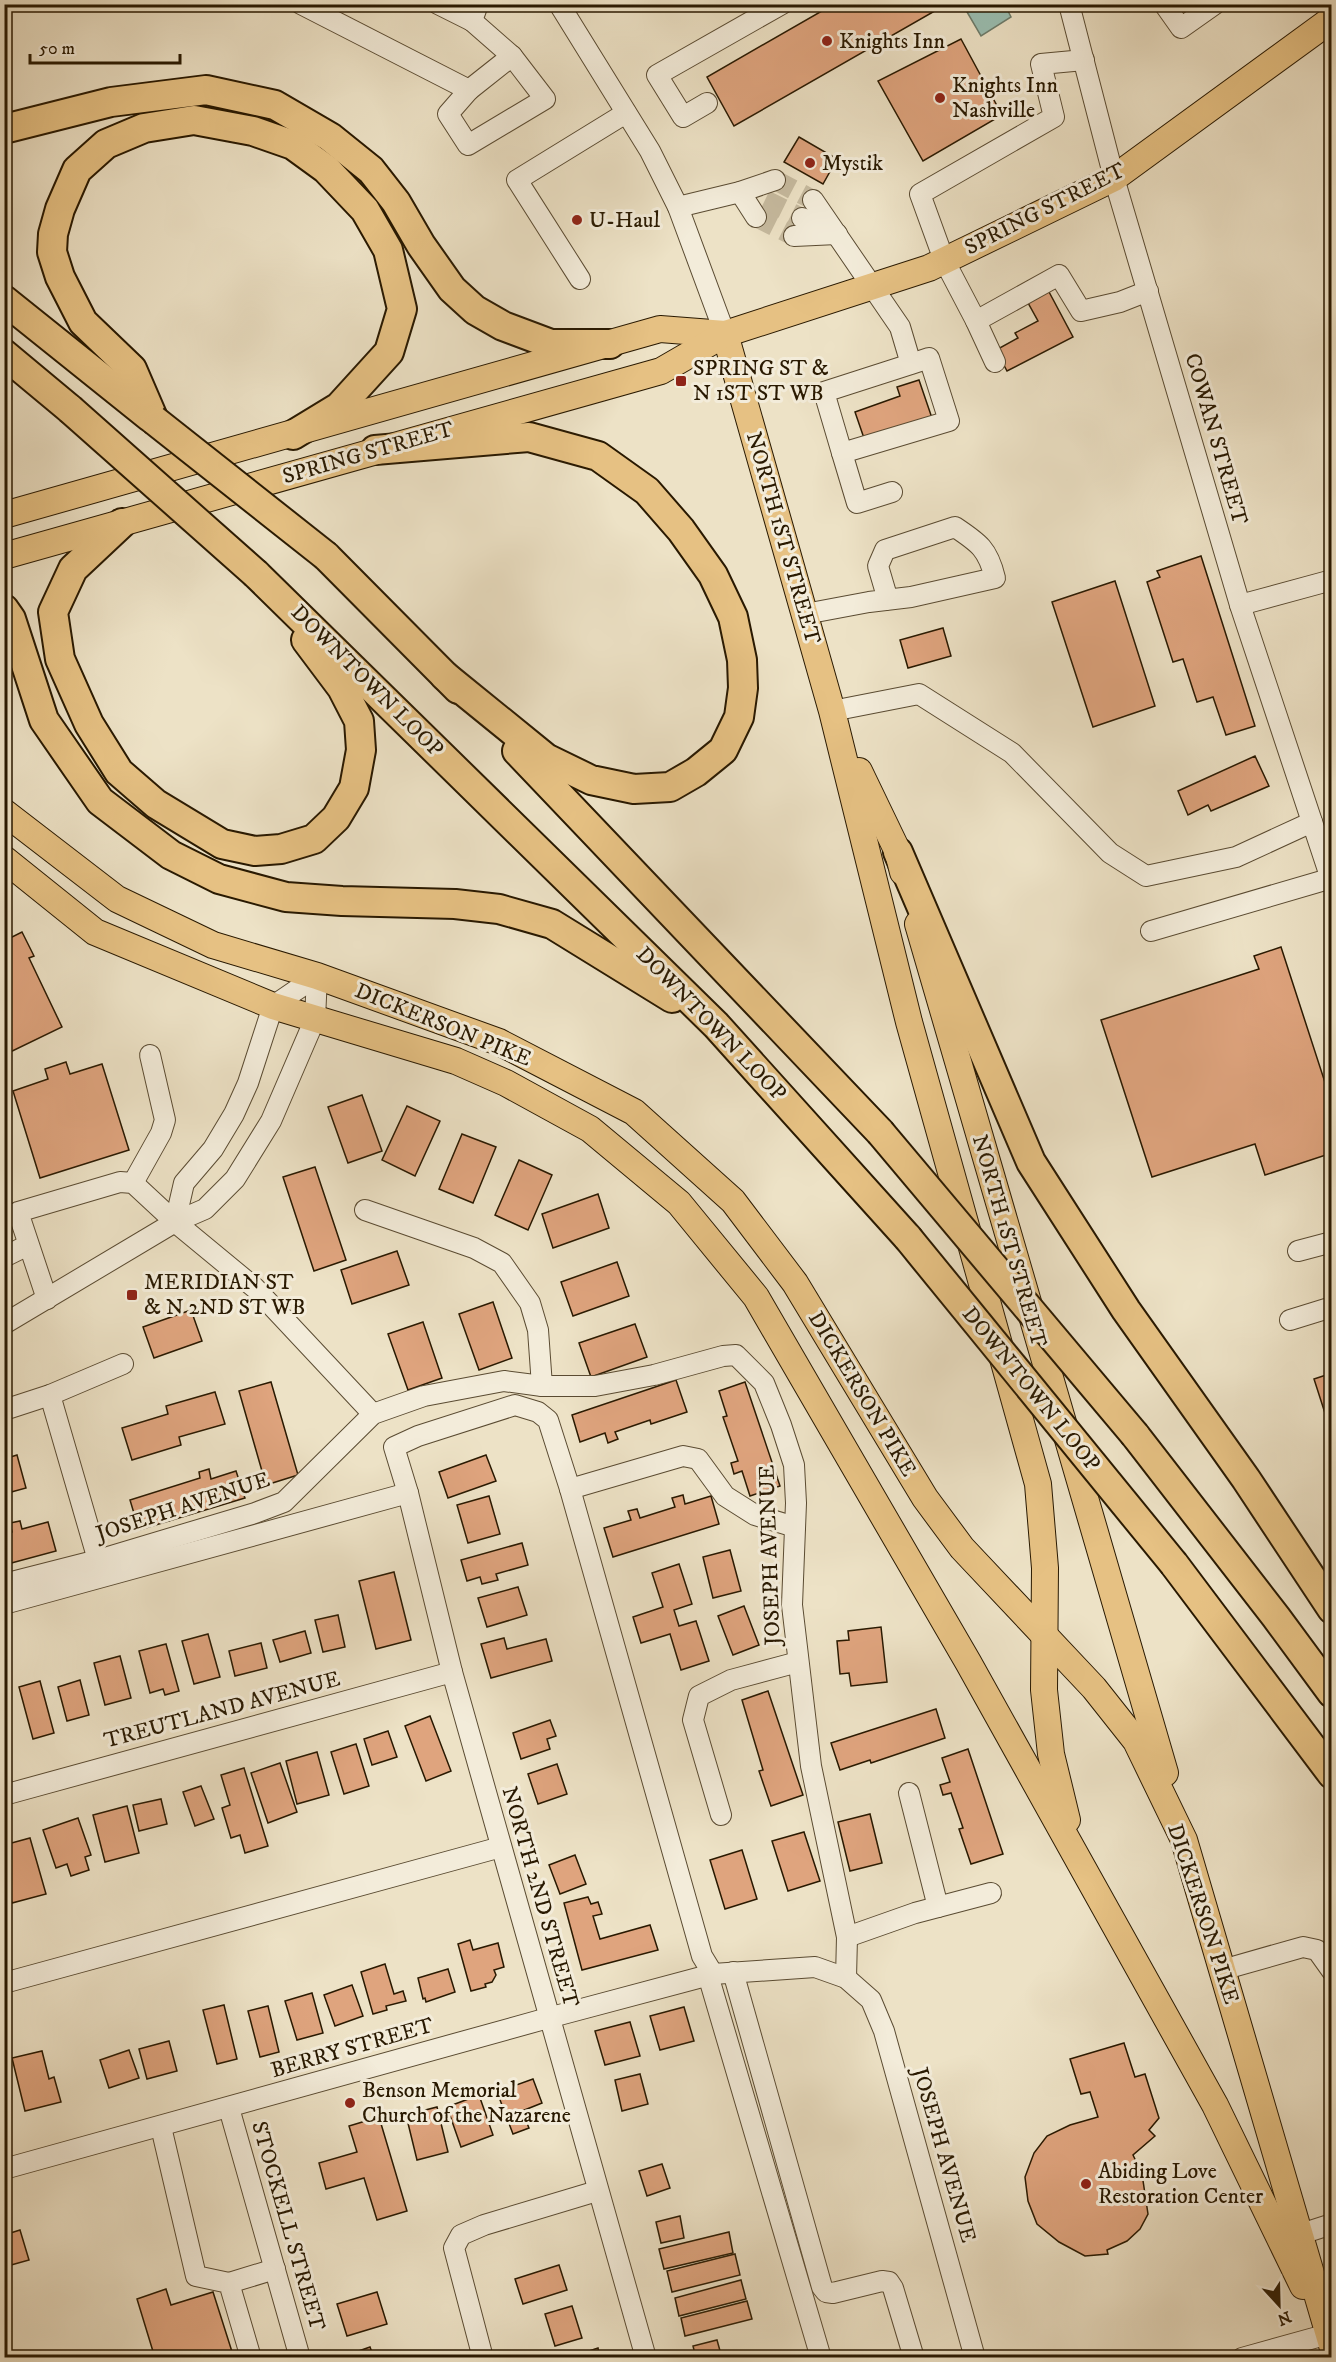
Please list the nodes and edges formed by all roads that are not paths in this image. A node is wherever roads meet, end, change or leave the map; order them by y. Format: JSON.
{"nodes":[{"id":1,"x":301,"y":4,"type":"edge"},
{"id":2,"x":438,"y":4,"type":"edge"},
{"id":3,"x":559,"y":4,"type":"edge"},
{"id":4,"x":782,"y":4,"type":"edge"},
{"id":5,"x":1070,"y":4,"type":"edge"},
{"id":6,"x":1164,"y":4,"type":"edge"},
{"id":7,"x":1215,"y":4,"type":"edge"},
{"id":8,"x":475,"y":13,"type":"edge"},
{"id":9,"x":1332,"y":19,"type":"edge"},
{"id":10,"x":512,"y":56,"type":"junction"},
{"id":11,"x":1084,"y":60,"type":"junction"},
{"id":12,"x":469,"y":90,"type":"junction"},
{"id":13,"x":707,"y":103,"type":"dead end"},
{"id":14,"x":626,"y":113,"type":"junction"},
{"id":15,"x":4,"y":129,"type":"edge"},
{"id":16,"x":1114,"y":178,"type":"junction"},
{"id":17,"x":775,"y":180,"type":"tunnel mouth"},
{"id":18,"x":740,"y":192,"type":"junction"},
{"id":19,"x":813,"y":200,"type":"tunnel mouth"},
{"id":20,"x":678,"y":207,"type":"junction"},
{"id":21,"x":761,"y":208,"type":"tunnel mouth"},
{"id":22,"x":798,"y":227,"type":"tunnel mouth"},
{"id":23,"x":837,"y":234,"type":"junction"},
{"id":24,"x":944,"y":260,"type":"junction"},
{"id":25,"x":580,"y":279,"type":"dead end"},
{"id":26,"x":871,"y":286,"type":"junction"},
{"id":27,"x":1148,"y":291,"type":"junction"},
{"id":28,"x":4,"y":300,"type":"edge"},
{"id":29,"x":976,"y":321,"type":"junction"},
{"id":30,"x":725,"y":334,"type":"junction"},
{"id":31,"x":610,"y":344,"type":"junction"},
{"id":32,"x":4,"y":354,"type":"edge"},
{"id":33,"x":995,"y":362,"type":"dead end"},
{"id":34,"x":911,"y":364,"type":"junction"},
{"id":35,"x":154,"y":420,"type":"junction"},
{"id":36,"x":293,"y":435,"type":"junction"},
{"id":37,"x":375,"y":450,"type":"junction"},
{"id":38,"x":842,"y":453,"type":"junction"},
{"id":39,"x":892,"y":492,"type":"dead end"},
{"id":40,"x":4,"y":515,"type":"edge"},
{"id":41,"x":122,"y":523,"type":"junction"},
{"id":42,"x":4,"y":556,"type":"edge"},
{"id":43,"x":1332,"y":580,"type":"edge"},
{"id":44,"x":266,"y":582,"type":"junction"},
{"id":45,"x":888,"y":600,"type":"junction"},
{"id":46,"x":1240,"y":604,"type":"junction"},
{"id":47,"x":4,"y":609,"type":"edge"},
{"id":48,"x":805,"y":614,"type":"junction"},
{"id":49,"x":445,"y":676,"type":"junction"},
{"id":50,"x":833,"y":714,"type":"junction"},
{"id":51,"x":4,"y":812,"type":"edge"},
{"id":52,"x":1312,"y":822,"type":"junction"},
{"id":53,"x":898,"y":852,"type":"junction"},
{"id":54,"x":4,"y":860,"type":"edge"},
{"id":55,"x":1331,"y":879,"type":"edge"},
{"id":56,"x":1151,"y":931,"type":"dead end"},
{"id":57,"x":317,"y":976,"type":"junction"},
{"id":58,"x":273,"y":1006,"type":"junction"},
{"id":59,"x":315,"y":1019,"type":"junction"},
{"id":60,"x":716,"y":1025,"type":"junction"},
{"id":61,"x":150,"y":1055,"type":"dead end"},
{"id":62,"x":133,"y":1183,"type":"junction"},
{"id":63,"x":365,"y":1210,"type":"dead end"},
{"id":64,"x":176,"y":1222,"type":"junction"},
{"id":65,"x":1332,"y":1242,"type":"edge"},
{"id":66,"x":28,"y":1245,"type":"junction"},
{"id":67,"x":1298,"y":1251,"type":"dead end"},
{"id":68,"x":4,"y":1257,"type":"edge"},
{"id":69,"x":47,"y":1299,"type":"junction"},
{"id":70,"x":1332,"y":1307,"type":"edge"},
{"id":71,"x":1290,"y":1320,"type":"dead end"},
{"id":72,"x":4,"y":1324,"type":"edge"},
{"id":73,"x":123,"y":1364,"type":"dead end"},
{"id":74,"x":542,"y":1386,"type":"junction"},
{"id":75,"x":50,"y":1395,"type":"junction"},
{"id":76,"x":4,"y":1410,"type":"edge"},
{"id":77,"x":373,"y":1414,"type":"junction"},
{"id":78,"x":570,"y":1489,"type":"junction"},
{"id":79,"x":408,"y":1493,"type":"junction"},
{"id":80,"x":795,"y":1527,"type":"junction"},
{"id":81,"x":98,"y":1560,"type":"junction"},
{"id":82,"x":4,"y":1584,"type":"edge"},
{"id":83,"x":4,"y":1604,"type":"edge"},
{"id":84,"x":1332,"y":1609,"type":"edge"},
{"id":85,"x":1045,"y":1637,"type":"junction"},
{"id":86,"x":798,"y":1662,"type":"junction"},
{"id":87,"x":452,"y":1672,"type":"junction"},
{"id":88,"x":1332,"y":1693,"type":"edge"},
{"id":89,"x":1332,"y":1774,"type":"edge"},
{"id":90,"x":909,"y":1793,"type":"dead end"},
{"id":91,"x":4,"y":1795,"type":"edge"},
{"id":92,"x":721,"y":1815,"type":"dead end"},
{"id":93,"x":1184,"y":1840,"type":"junction"},
{"id":94,"x":501,"y":1847,"type":"junction"},
{"id":95,"x":1075,"y":1852,"type":"junction"},
{"id":96,"x":991,"y":1893,"type":"dead end"},
{"id":97,"x":938,"y":1907,"type":"junction"},
{"id":98,"x":847,"y":1937,"type":"junction"},
{"id":99,"x":1222,"y":1970,"type":"junction"},
{"id":100,"x":1332,"y":1971,"type":"edge"},
{"id":101,"x":718,"y":1974,"type":"junction"},
{"id":102,"x":846,"y":1978,"type":"junction"},
{"id":103,"x":4,"y":1983,"type":"edge"},
{"id":104,"x":549,"y":2018,"type":"junction"},
{"id":105,"x":228,"y":2108,"type":"junction"},
{"id":106,"x":161,"y":2127,"type":"junction"},
{"id":107,"x":4,"y":2169,"type":"edge"},
{"id":108,"x":597,"y":2191,"type":"junction"},
{"id":109,"x":1332,"y":2224,"type":"edge"},
{"id":110,"x":1300,"y":2234,"type":"junction"},
{"id":111,"x":275,"y":2269,"type":"junction"},
{"id":112,"x":229,"y":2283,"type":"junction"},
{"id":113,"x":1330,"y":2337,"type":"edge"},
{"id":114,"x":251,"y":2358,"type":"edge"},
{"id":115,"x":300,"y":2358,"type":"edge"},
{"id":116,"x":483,"y":2358,"type":"edge"},
{"id":117,"x":646,"y":2358,"type":"edge"},
{"id":118,"x":821,"y":2358,"type":"edge"},
{"id":119,"x":914,"y":2358,"type":"edge"},
{"id":120,"x":975,"y":2358,"type":"edge"},
{"id":121,"x":1242,"y":2358,"type":"edge"}],
"edges":[{"from":1,"to":12,"type":"street"},
{"from":2,"to":8,"type":"street"},
{"from":3,"to":14,"type":"street","name":"NORTH 1ST STREET"},
{"from":4,"to":13,"type":"street"},
{"from":5,"to":11,"type":"street","name":"COWAN STREET"},
{"from":6,"to":7,"type":"street"},
{"from":8,"to":10,"type":"street"},
{"from":9,"to":16,"type":"main road","name":"SPRING STREET"},
{"from":10,"to":12,"type":"street"},
{"from":10,"to":12,"type":"street"},
{"from":11,"to":16,"type":"street","name":"COWAN STREET"},
{"from":11,"to":24,"type":"street"},
{"from":14,"to":20,"type":"street","name":"NORTH 1ST STREET"},
{"from":14,"to":25,"type":"street"},
{"from":15,"to":31,"type":"highway"},
{"from":16,"to":24,"type":"main road","name":"SPRING STREET"},
{"from":16,"to":27,"type":"street","name":"COWAN STREET"},
{"from":17,"to":18,"type":"street"},
{"from":18,"to":20,"type":"street"},
{"from":18,"to":21,"type":"street"},
{"from":19,"to":23,"type":"street"},
{"from":20,"to":30,"type":"street","name":"NORTH 1ST STREET"},
{"from":22,"to":23,"type":"street"},
{"from":23,"to":26,"type":"street"},
{"from":24,"to":26,"type":"main road","name":"SPRING STREET"},
{"from":24,"to":29,"type":"street"},
{"from":26,"to":30,"type":"main road","name":"SPRING STREET"},
{"from":26,"to":34,"type":"street"},
{"from":27,"to":29,"type":"street"},
{"from":27,"to":46,"type":"street","name":"COWAN STREET"},
{"from":28,"to":35,"type":"highway"},
{"from":29,"to":33,"type":"street"},
{"from":30,"to":31,"type":"main road","name":"SPRING STREET"},
{"from":30,"to":37,"type":"main road","name":"SPRING STREET"},
{"from":30,"to":48,"type":"main road","name":"NORTH 1ST STREET"},
{"from":31,"to":36,"type":"main road","name":"SPRING STREET"},
{"from":32,"to":44,"type":"highway","name":"DOWNTOWN LOOP","bridge":true},
{"from":34,"to":38,"type":"street"},
{"from":34,"to":38,"type":"street"},
{"from":35,"to":36,"type":"highway"},
{"from":35,"to":49,"type":"highway","bridge":true},
{"from":36,"to":40,"type":"main road","name":"SPRING STREET"},
{"from":37,"to":41,"type":"main road","name":"SPRING STREET"},
{"from":37,"to":49,"type":"highway"},
{"from":38,"to":39,"type":"street"},
{"from":41,"to":42,"type":"main road","name":"SPRING STREET"},
{"from":41,"to":44,"type":"highway"},
{"from":43,"to":46,"type":"street"},
{"from":44,"to":60,"type":"highway","name":"DOWNTOWN LOOP"},
{"from":45,"to":45,"type":"street"},
{"from":45,"to":48,"type":"street"},
{"from":46,"to":52,"type":"street","name":"COWAN STREET"},
{"from":47,"to":60,"type":"highway"},
{"from":48,"to":50,"type":"main road","name":"NORTH 1ST STREET"},
{"from":49,"to":88,"type":"highway","bridge":true},
{"from":50,"to":52,"type":"street"},
{"from":50,"to":53,"type":"main road","name":"NORTH 1ST STREET"},
{"from":50,"to":85,"type":"main road","name":"NORTH 1ST STREET"},
{"from":51,"to":57,"type":"main road","name":"DICKERSON PIKE"},
{"from":52,"to":55,"type":"street","name":"COWAN STREET"},
{"from":53,"to":84,"type":"highway"},
{"from":53,"to":93,"type":"main road","name":"NORTH 1ST STREET"},
{"from":54,"to":58,"type":"main road","name":"DICKERSON PIKE"},
{"from":55,"to":56,"type":"street"},
{"from":57,"to":58,"type":"street"},
{"from":57,"to":59,"type":"street"},
{"from":57,"to":85,"type":"main road","name":"DICKERSON PIKE"},
{"from":58,"to":59,"type":"main road","name":"DICKERSON PIKE"},
{"from":58,"to":64,"type":"street"},
{"from":59,"to":64,"type":"street"},
{"from":59,"to":95,"type":"main road","name":"DICKERSON PIKE"},
{"from":60,"to":89,"type":"highway","name":"DOWNTOWN LOOP","bridge":true},
{"from":61,"to":62,"type":"street"},
{"from":62,"to":64,"type":"street"},
{"from":62,"to":66,"type":"street"},
{"from":63,"to":74,"type":"street"},
{"from":64,"to":69,"type":"street"},
{"from":64,"to":77,"type":"street"},
{"from":65,"to":67,"type":"street"},
{"from":66,"to":68,"type":"street"},
{"from":66,"to":69,"type":"street"},
{"from":69,"to":72,"type":"street"},
{"from":70,"to":71,"type":"street"},
{"from":73,"to":75,"type":"street"},
{"from":74,"to":77,"type":"street","name":"JOSEPH AVENUE"},
{"from":74,"to":80,"type":"street","name":"JOSEPH AVENUE"},
{"from":75,"to":76,"type":"street"},
{"from":75,"to":81,"type":"street"},
{"from":77,"to":81,"type":"street","name":"JOSEPH AVENUE"},
{"from":78,"to":79,"type":"street","name":"NORTH 2ND STREET"},
{"from":78,"to":80,"type":"street"},
{"from":78,"to":101,"type":"street"},
{"from":79,"to":83,"type":"street"},
{"from":79,"to":87,"type":"street","name":"NORTH 2ND STREET"},
{"from":80,"to":86,"type":"street","name":"JOSEPH AVENUE"},
{"from":81,"to":82,"type":"street","name":"JOSEPH AVENUE"},
{"from":85,"to":93,"type":"main road","name":"DICKERSON PIKE"},
{"from":85,"to":95,"type":"main road","name":"NORTH 1ST STREET"},
{"from":86,"to":92,"type":"street"},
{"from":86,"to":98,"type":"street","name":"JOSEPH AVENUE"},
{"from":87,"to":91,"type":"street","name":"TREUTLAND AVENUE"},
{"from":87,"to":94,"type":"street","name":"NORTH 2ND STREET"},
{"from":90,"to":97,"type":"street"},
{"from":93,"to":99,"type":"main road","name":"DICKERSON PIKE"},
{"from":94,"to":103,"type":"street"},
{"from":94,"to":104,"type":"street","name":"NORTH 2ND STREET"},
{"from":95,"to":113,"type":"main road","name":"DICKERSON PIKE"},
{"from":96,"to":97,"type":"street"},
{"from":97,"to":98,"type":"street"},
{"from":98,"to":102,"type":"street","name":"JOSEPH AVENUE"},
{"from":99,"to":100,"type":"street"},
{"from":99,"to":110,"type":"main road","name":"DICKERSON PIKE"},
{"from":101,"to":102,"type":"street","name":"JOSEPH AVENUE"},
{"from":101,"to":104,"type":"street","name":"BERRY STREET"},
{"from":101,"to":118,"type":"street"},
{"from":101,"to":119,"type":"street"},
{"from":102,"to":120,"type":"street","name":"JOSEPH AVENUE"},
{"from":104,"to":105,"type":"street","name":"BERRY STREET"},
{"from":104,"to":108,"type":"street","name":"NORTH 2ND STREET"},
{"from":105,"to":106,"type":"street","name":"BERRY STREET"},
{"from":105,"to":111,"type":"street","name":"STOCKELL STREET"},
{"from":106,"to":107,"type":"street","name":"BERRY STREET"},
{"from":106,"to":112,"type":"street"},
{"from":108,"to":116,"type":"street"},
{"from":108,"to":117,"type":"street","name":"NORTH 2ND STREET"},
{"from":109,"to":110,"type":"street"},
{"from":110,"to":113,"type":"main road","name":"DICKERSON PIKE"},
{"from":111,"to":112,"type":"street"},
{"from":111,"to":115,"type":"street","name":"STOCKELL STREET"},
{"from":112,"to":114,"type":"street"},
{"from":113,"to":121,"type":"street"}]}
